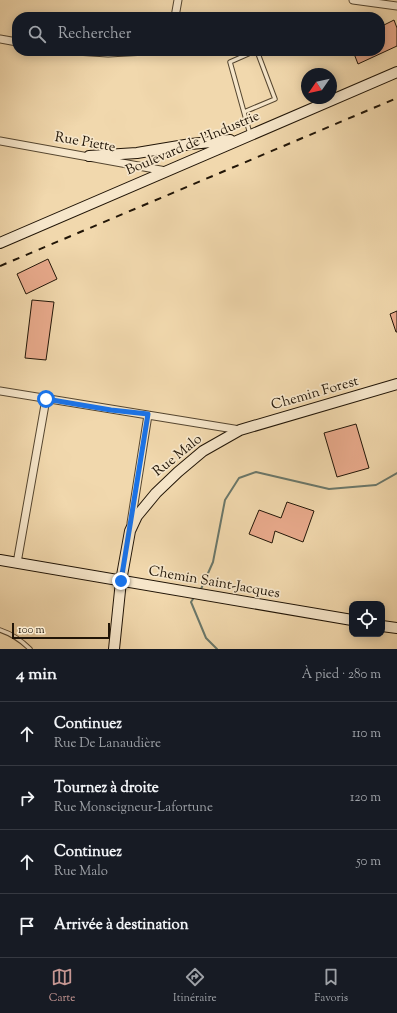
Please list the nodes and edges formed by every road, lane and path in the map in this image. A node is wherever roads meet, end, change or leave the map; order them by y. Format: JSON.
{"nodes":[{"id":1,"x":178,"y":0,"type":"edge"},
{"id":2,"x":353,"y":0,"type":"edge"},
{"id":3,"x":397,"y":6,"type":"edge"},
{"id":4,"x":176,"y":12,"type":"edge"},
{"id":5,"x":0,"y":39,"type":"edge"},
{"id":6,"x":12,"y":41,"type":"edge"},
{"id":7,"x":244,"y":56,"type":"edge"},
{"id":8,"x":258,"y":56,"type":"edge"},
{"id":9,"x":397,"y":72,"type":"edge"},
{"id":10,"x":244,"y":112,"type":"junction"},
{"id":11,"x":246,"y":137,"type":"junction"},
{"id":12,"x":0,"y":141,"type":"edge"},
{"id":13,"x":89,"y":156,"type":"junction"},
{"id":14,"x":166,"y":171,"type":"junction"},
{"id":15,"x":0,"y":243,"type":"edge"},
{"id":16,"x":397,"y":384,"type":"edge"},
{"id":17,"x":0,"y":391,"type":"edge"},
{"id":18,"x":46,"y":399,"type":"junction"},
{"id":19,"x":148,"y":414,"type":"junction"},
{"id":20,"x":240,"y":430,"type":"junction"},
{"id":21,"x":130,"y":531,"type":"junction"},
{"id":22,"x":0,"y":560,"type":"edge"},
{"id":23,"x":17,"y":563,"type":"junction"},
{"id":24,"x":121,"y":581,"type":"junction"},
{"id":25,"x":349,"y":619,"type":"edge"},
{"id":26,"x":385,"y":626,"type":"edge"},
{"id":27,"x":397,"y":628,"type":"edge"},
{"id":28,"x":0,"y":630,"type":"edge"},
{"id":29,"x":30,"y":649,"type":"edge"},
{"id":30,"x":114,"y":649,"type":"edge"}],
"edges":[{"from":1,"to":4,"type":"street"},
{"from":2,"to":3,"type":"street"},
{"from":5,"to":6,"type":"street"},
{"from":7,"to":10,"type":"lane"},
{"from":8,"to":10,"type":"lane"},
{"from":9,"to":11,"type":"street","name":"Boulevard de l'Industrie"},
{"from":10,"to":11,"type":"lane"},
{"from":11,"to":13,"type":"street"},
{"from":11,"to":14,"type":"street","name":"Boulevard de l'Industrie"},
{"from":12,"to":13,"type":"street","name":"Rue Piette"},
{"from":13,"to":14,"type":"street","name":"Rue Piette"},
{"from":14,"to":15,"type":"street","name":"Boulevard de l'Industrie"},
{"from":16,"to":20,"type":"street","name":"Chemin Forest"},
{"from":17,"to":18,"type":"street"},
{"from":18,"to":19,"type":"street"},
{"from":18,"to":23,"type":"street"},
{"from":19,"to":20,"type":"street"},
{"from":19,"to":21,"type":"street"},
{"from":20,"to":21,"type":"street","name":"Rue Malo"},
{"from":21,"to":24,"type":"street","name":"Rue Malo"},
{"from":22,"to":23,"type":"street","name":"Chemin Saint-Jacques"},
{"from":23,"to":24,"type":"street","name":"Chemin Saint-Jacques"},
{"from":24,"to":25,"type":"street","name":"Chemin Saint-Jacques"},
{"from":24,"to":30,"type":"street","name":"Rue Malo"},
{"from":26,"to":27,"type":"street"},
{"from":28,"to":29,"type":"lane"}]}
